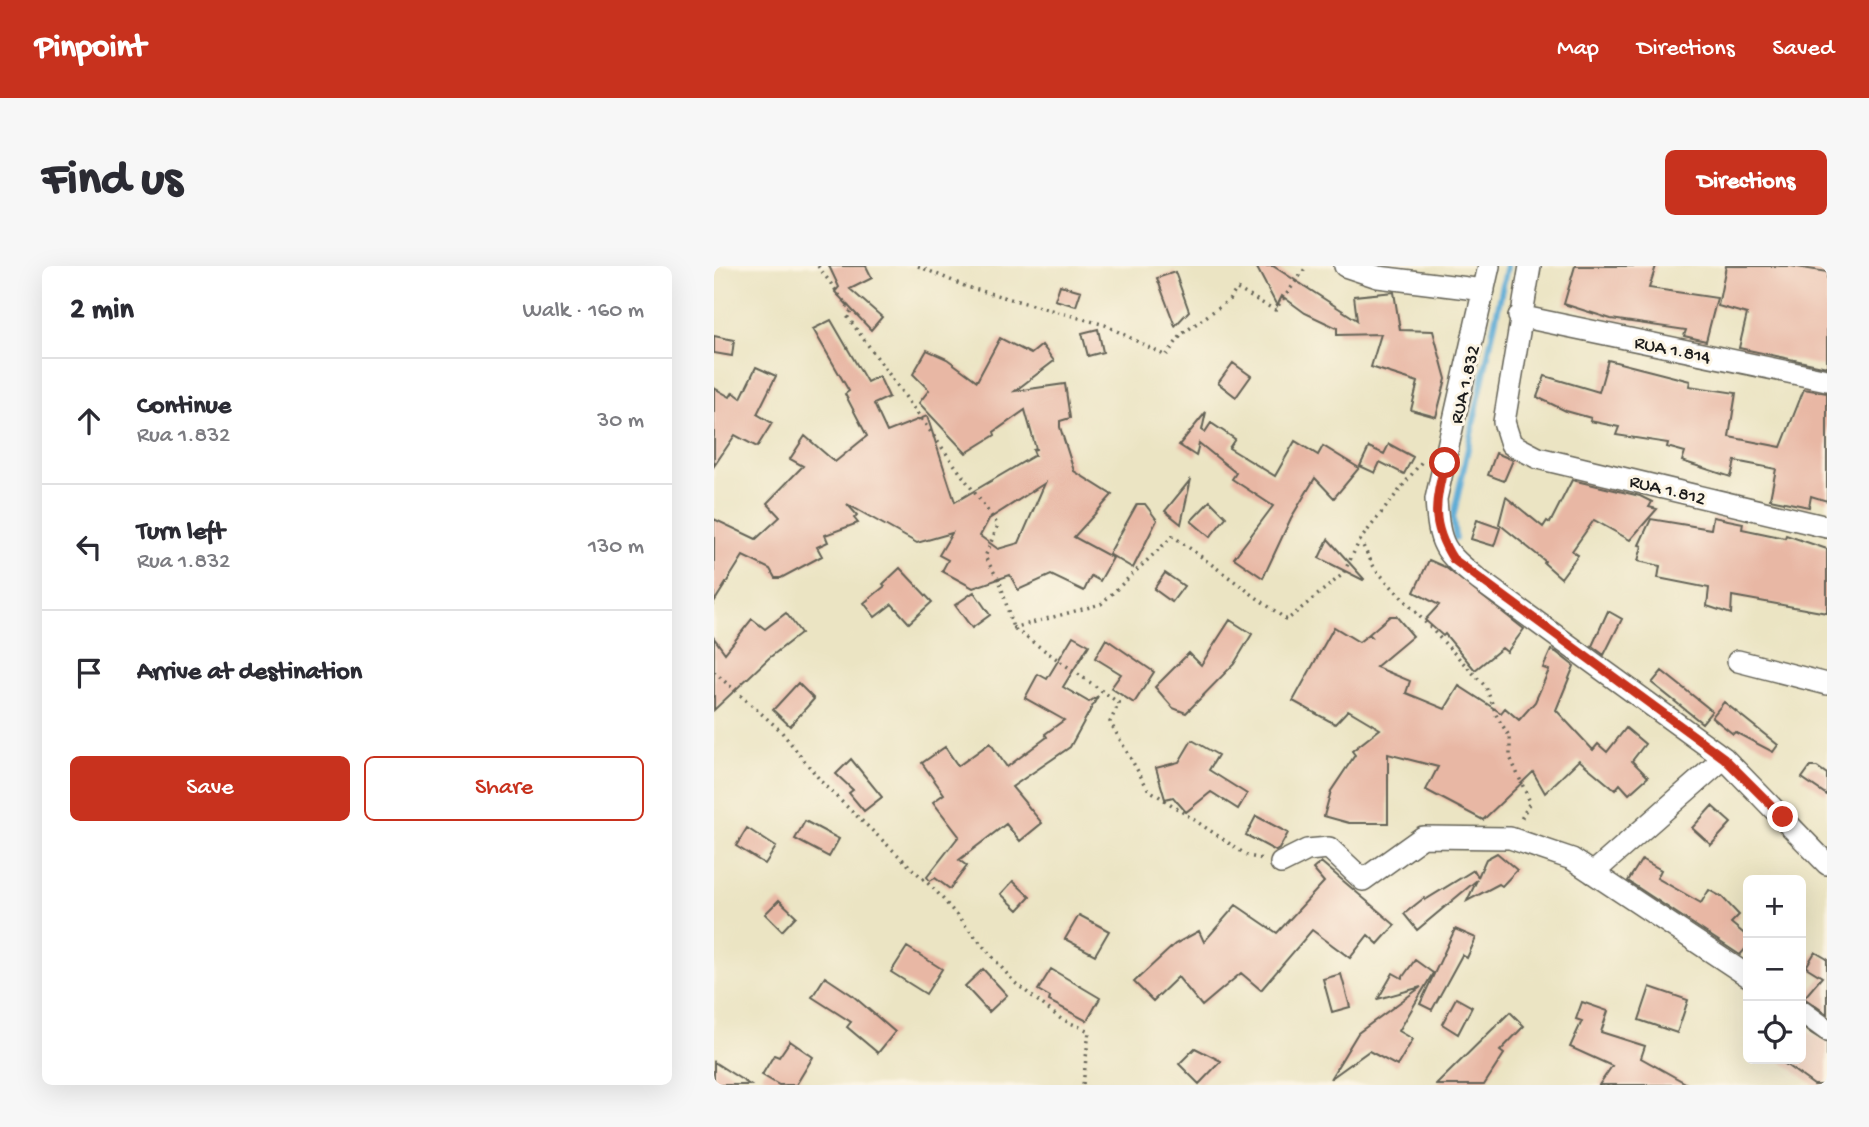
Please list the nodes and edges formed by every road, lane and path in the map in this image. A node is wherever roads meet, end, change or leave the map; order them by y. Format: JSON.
{"nodes":[{"id":1,"x":818,"y":266,"type":"edge"},
{"id":2,"x":918,"y":266,"type":"edge"},
{"id":3,"x":1307,"y":266,"type":"edge"},
{"id":4,"x":1345,"y":266,"type":"edge"},
{"id":5,"x":1489,"y":266,"type":"edge"},
{"id":6,"x":1530,"y":266,"type":"edge"},
{"id":7,"x":1484,"y":290,"type":"junction"},
{"id":8,"x":1520,"y":316,"type":"junction"},
{"id":9,"x":1827,"y":380,"type":"edge"},
{"id":10,"x":1445,"y":463,"type":"junction"},
{"id":11,"x":1827,"y":527,"type":"edge"},
{"id":12,"x":1360,"y":540,"type":"junction"},
{"id":13,"x":1013,"y":628,"type":"junction"},
{"id":14,"x":1738,"y":661,"type":"dead end"},
{"id":15,"x":714,"y":672,"type":"edge"},
{"id":16,"x":1827,"y":684,"type":"edge"},
{"id":17,"x":1724,"y":758,"type":"junction"},
{"id":18,"x":1510,"y":838,"type":"junction"},
{"id":19,"x":1281,"y":863,"type":"joint"},
{"id":20,"x":1827,"y":864,"type":"edge"},
{"id":21,"x":1593,"y":873,"type":"junction"},
{"id":22,"x":1743,"y":973,"type":"edge"},
{"id":23,"x":1806,"y":1015,"type":"edge"},
{"id":24,"x":1827,"y":1030,"type":"edge"},
{"id":25,"x":1083,"y":1085,"type":"edge"}],
"edges":[{"from":1,"to":13,"type":"path"},
{"from":2,"to":3,"type":"path"},
{"from":4,"to":7,"type":"street"},
{"from":5,"to":7,"type":"street","name":"RUA 1.832"},
{"from":6,"to":8,"type":"street"},
{"from":7,"to":10,"type":"street","name":"RUA 1.832"},
{"from":8,"to":9,"type":"street","name":"RUA 1.814"},
{"from":8,"to":11,"type":"street","name":"RUA 1.812"},
{"from":10,"to":12,"type":"path"},
{"from":10,"to":17,"type":"street","name":"RUA 1.832"},
{"from":12,"to":13,"type":"path"},
{"from":12,"to":18,"type":"path"},
{"from":13,"to":19,"type":"path"},
{"from":14,"to":16,"type":"street"},
{"from":15,"to":25,"type":"path"},
{"from":17,"to":20,"type":"street","name":"RUA 1.832"},
{"from":17,"to":21,"type":"street"},
{"from":18,"to":19,"type":"street"},
{"from":18,"to":21,"type":"street"},
{"from":21,"to":22,"type":"street"},
{"from":23,"to":24,"type":"street"}]}
